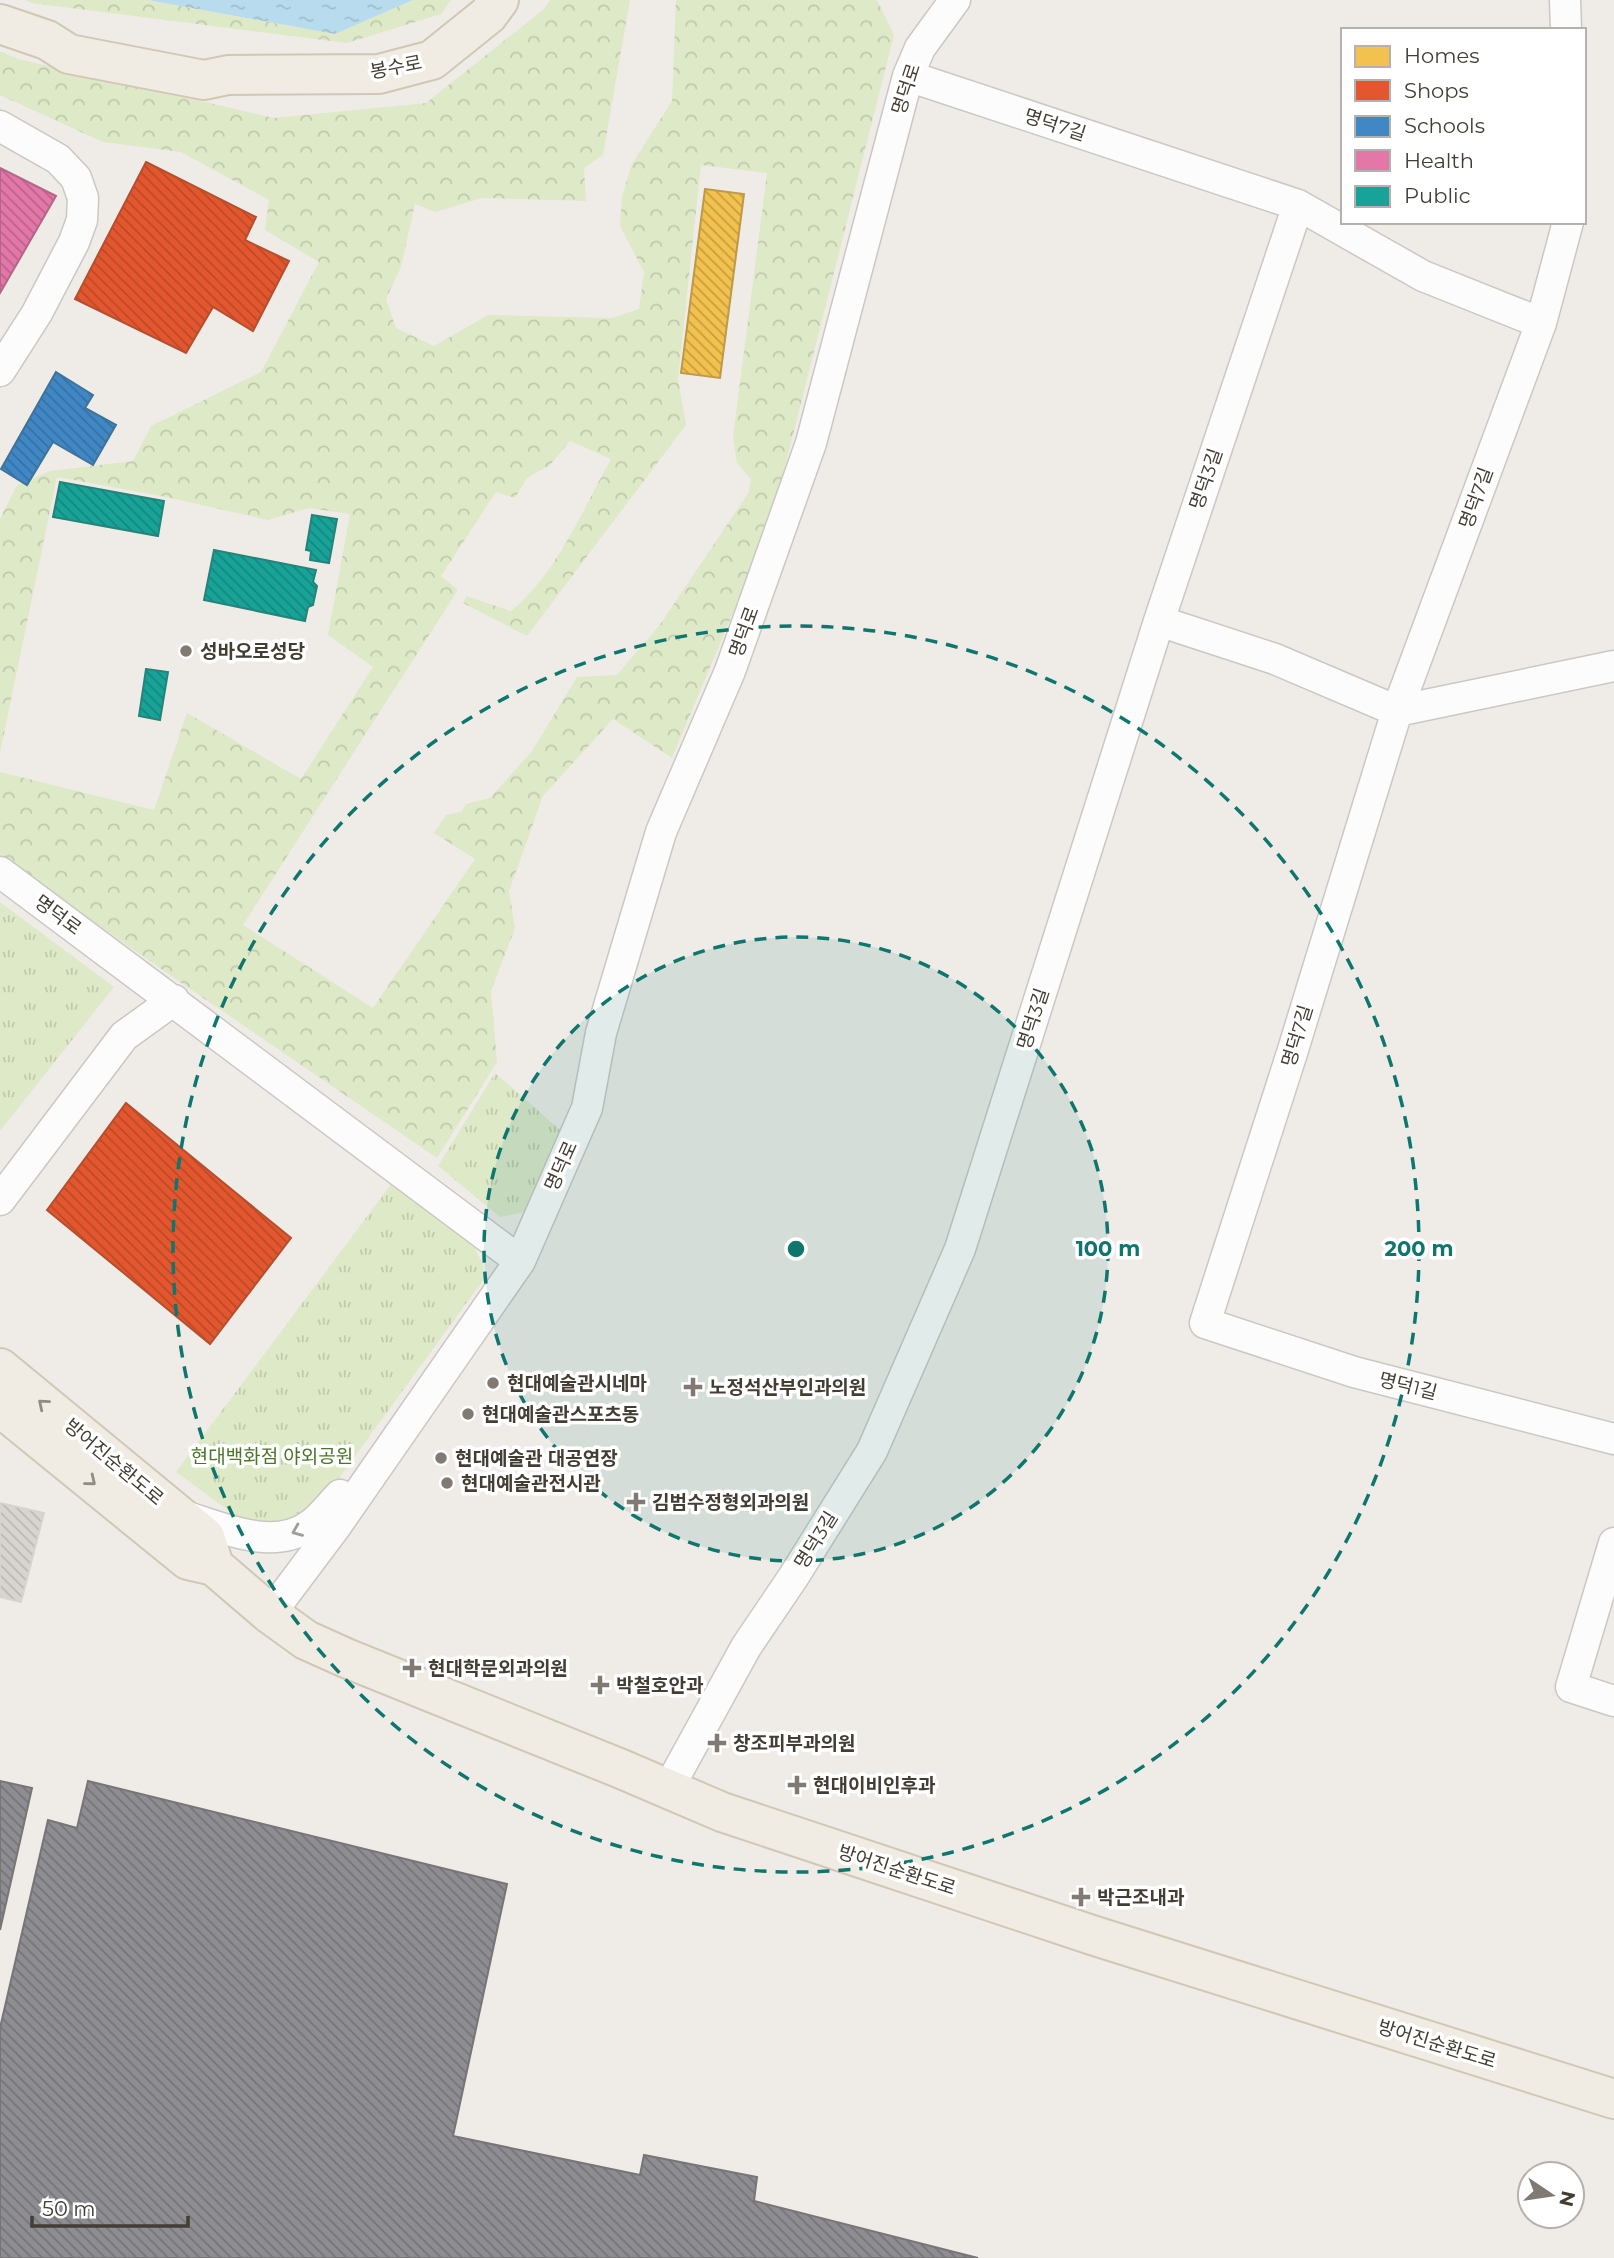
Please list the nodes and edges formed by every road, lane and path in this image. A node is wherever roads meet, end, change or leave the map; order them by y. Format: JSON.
{"nodes":[{"id":1,"x":499,"y":0,"type":"edge"},
{"id":2,"x":955,"y":0,"type":"edge"},
{"id":3,"x":1564,"y":0,"type":"edge"},
{"id":4,"x":0,"y":24,"type":"edge"},
{"id":5,"x":1566,"y":28,"type":"edge"},
{"id":6,"x":908,"y":76,"type":"junction"},
{"id":7,"x":0,"y":126,"type":"edge"},
{"id":8,"x":1298,"y":205,"type":"junction"},
{"id":9,"x":1567,"y":224,"type":"edge"},
{"id":10,"x":1542,"y":323,"type":"junction"},
{"id":11,"x":0,"y":371,"type":"edge"},
{"id":12,"x":1159,"y":621,"type":"junction"},
{"id":13,"x":1614,"y":666,"type":"edge"},
{"id":14,"x":1397,"y":711,"type":"junction"},
{"id":15,"x":0,"y":872,"type":"edge"},
{"id":16,"x":174,"y":1000,"type":"junction"},
{"id":17,"x":0,"y":1200,"type":"edge"},
{"id":18,"x":520,"y":1261,"type":"junction"},
{"id":19,"x":1205,"y":1323,"type":"joint"},
{"id":20,"x":0,"y":1368,"type":"edge"},
{"id":21,"x":0,"y":1407,"type":"edge"},
{"id":22,"x":1614,"y":1438,"type":"edge"},
{"id":23,"x":370,"y":1477,"type":"junction"},
{"id":24,"x":176,"y":1514,"type":"junction"},
{"id":25,"x":1614,"y":1543,"type":"edge"},
{"id":26,"x":214,"y":1566,"type":"junction"},
{"id":27,"x":270,"y":1614,"type":"junction"},
{"id":28,"x":1614,"y":1701,"type":"edge"},
{"id":29,"x":668,"y":1789,"type":"junction"},
{"id":30,"x":1614,"y":2099,"type":"edge"}],
"edges":[{"from":1,"to":4,"type":"main road","name":"봉수로"},
{"from":2,"to":6,"type":"street","name":"명덕로"},
{"from":3,"to":5,"type":"street"},
{"from":6,"to":8,"type":"street","name":"명덕7길"},
{"from":6,"to":18,"type":"street","name":"명덕로"},
{"from":7,"to":11,"type":"street"},
{"from":8,"to":10,"type":"street","name":"명덕7길"},
{"from":8,"to":12,"type":"street","name":"명덕3길"},
{"from":9,"to":10,"type":"street"},
{"from":10,"to":14,"type":"street","name":"명덕7길"},
{"from":12,"to":14,"type":"street"},
{"from":12,"to":29,"type":"street","name":"명덕3길"},
{"from":13,"to":14,"type":"street"},
{"from":14,"to":19,"type":"street","name":"명덕7길"},
{"from":15,"to":16,"type":"street","name":"명덕로"},
{"from":16,"to":17,"type":"street"},
{"from":16,"to":18,"type":"street","name":"명덕로"},
{"from":18,"to":23,"type":"street","name":"명덕로"},
{"from":19,"to":22,"type":"street","name":"명덕1길"},
{"from":24,"to":20,"type":"main road","name":"방어진순환도로","one_way":true},
{"from":21,"to":26,"type":"main road","name":"방어진순환도로","one_way":true},
{"from":23,"to":24,"type":"street","one_way":true},
{"from":23,"to":27,"type":"street","name":"명덕로"},
{"from":24,"to":26,"type":"main road","name":"방어진순환도로"},
{"from":25,"to":28,"type":"street"},
{"from":26,"to":27,"type":"main road","name":"방어진순환도로"},
{"from":27,"to":29,"type":"main road","name":"방어진순환도로"},
{"from":29,"to":30,"type":"main road","name":"방어진순환도로"}]}
